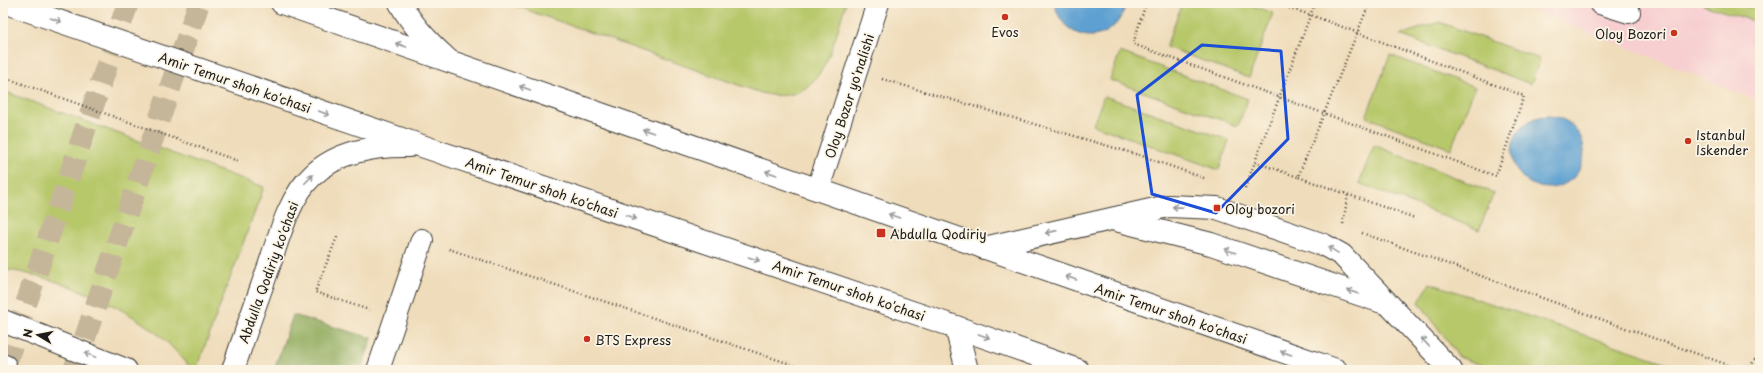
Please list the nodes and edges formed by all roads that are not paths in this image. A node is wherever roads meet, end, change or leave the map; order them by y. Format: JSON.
{"nodes":[{"id":1,"x":6,"y":3,"type":"edge"},
{"id":2,"x":282,"y":3,"type":"edge"},
{"id":3,"x":400,"y":3,"type":"edge"},
{"id":4,"x":878,"y":3,"type":"edge"},
{"id":5,"x":1600,"y":3,"type":"edge"},
{"id":6,"x":1629,"y":12,"type":"dead end"},
{"id":7,"x":452,"y":63,"type":"junction"},
{"id":8,"x":422,"y":146,"type":"junction"},
{"id":9,"x":818,"y":189,"type":"junction"},
{"id":10,"x":1111,"y":219,"type":"junction"},
{"id":11,"x":422,"y":240,"type":"road end"},
{"id":12,"x":984,"y":248,"type":"junction"},
{"id":13,"x":1390,"y":305,"type":"junction"},
{"id":14,"x":3,"y":321,"type":"edge"},
{"id":15,"x":956,"y":327,"type":"junction"},
{"id":16,"x":126,"y":370,"type":"edge"},
{"id":17,"x":233,"y":370,"type":"edge"},
{"id":18,"x":378,"y":370,"type":"edge"},
{"id":19,"x":966,"y":370,"type":"edge"},
{"id":20,"x":1078,"y":370,"type":"edge"},
{"id":21,"x":1336,"y":370,"type":"edge"},
{"id":22,"x":1451,"y":370,"type":"edge"}],
"edges":[{"from":1,"to":8,"type":"main road","name":"Amir Temur shoh ko'chasi","one_way":true},
{"from":7,"to":2,"type":"main road","name":"Amir Temur shoh ko'chasi","one_way":true},
{"from":3,"to":7,"type":"main road"},
{"from":4,"to":9,"type":"main road","name":"Oloy Bozor yo'nalishi"},
{"from":5,"to":6,"type":"main road"},
{"from":9,"to":7,"type":"main road","name":"Amir Temur shoh ko'chasi","one_way":true},
{"from":8,"to":15,"type":"main road","name":"Amir Temur shoh ko'chasi","one_way":true},
{"from":17,"to":8,"type":"main road","name":"Abdulla Qodiriy ko'chasi","one_way":true},
{"from":12,"to":9,"type":"main road","name":"Amir Temur shoh ko'chasi","one_way":true},
{"from":10,"to":12,"type":"main road","one_way":true},
{"from":13,"to":10,"type":"main road","one_way":true},
{"from":13,"to":10,"type":"main road","one_way":true},
{"from":11,"to":18,"type":"main road"},
{"from":21,"to":12,"type":"main road","name":"Amir Temur shoh ko'chasi","one_way":true},
{"from":22,"to":13,"type":"main road","one_way":true},
{"from":16,"to":14,"type":"main road","one_way":true},
{"from":15,"to":19,"type":"main road"},
{"from":15,"to":20,"type":"main road","name":"Amir Temur shoh ko'chasi","one_way":true}]}
